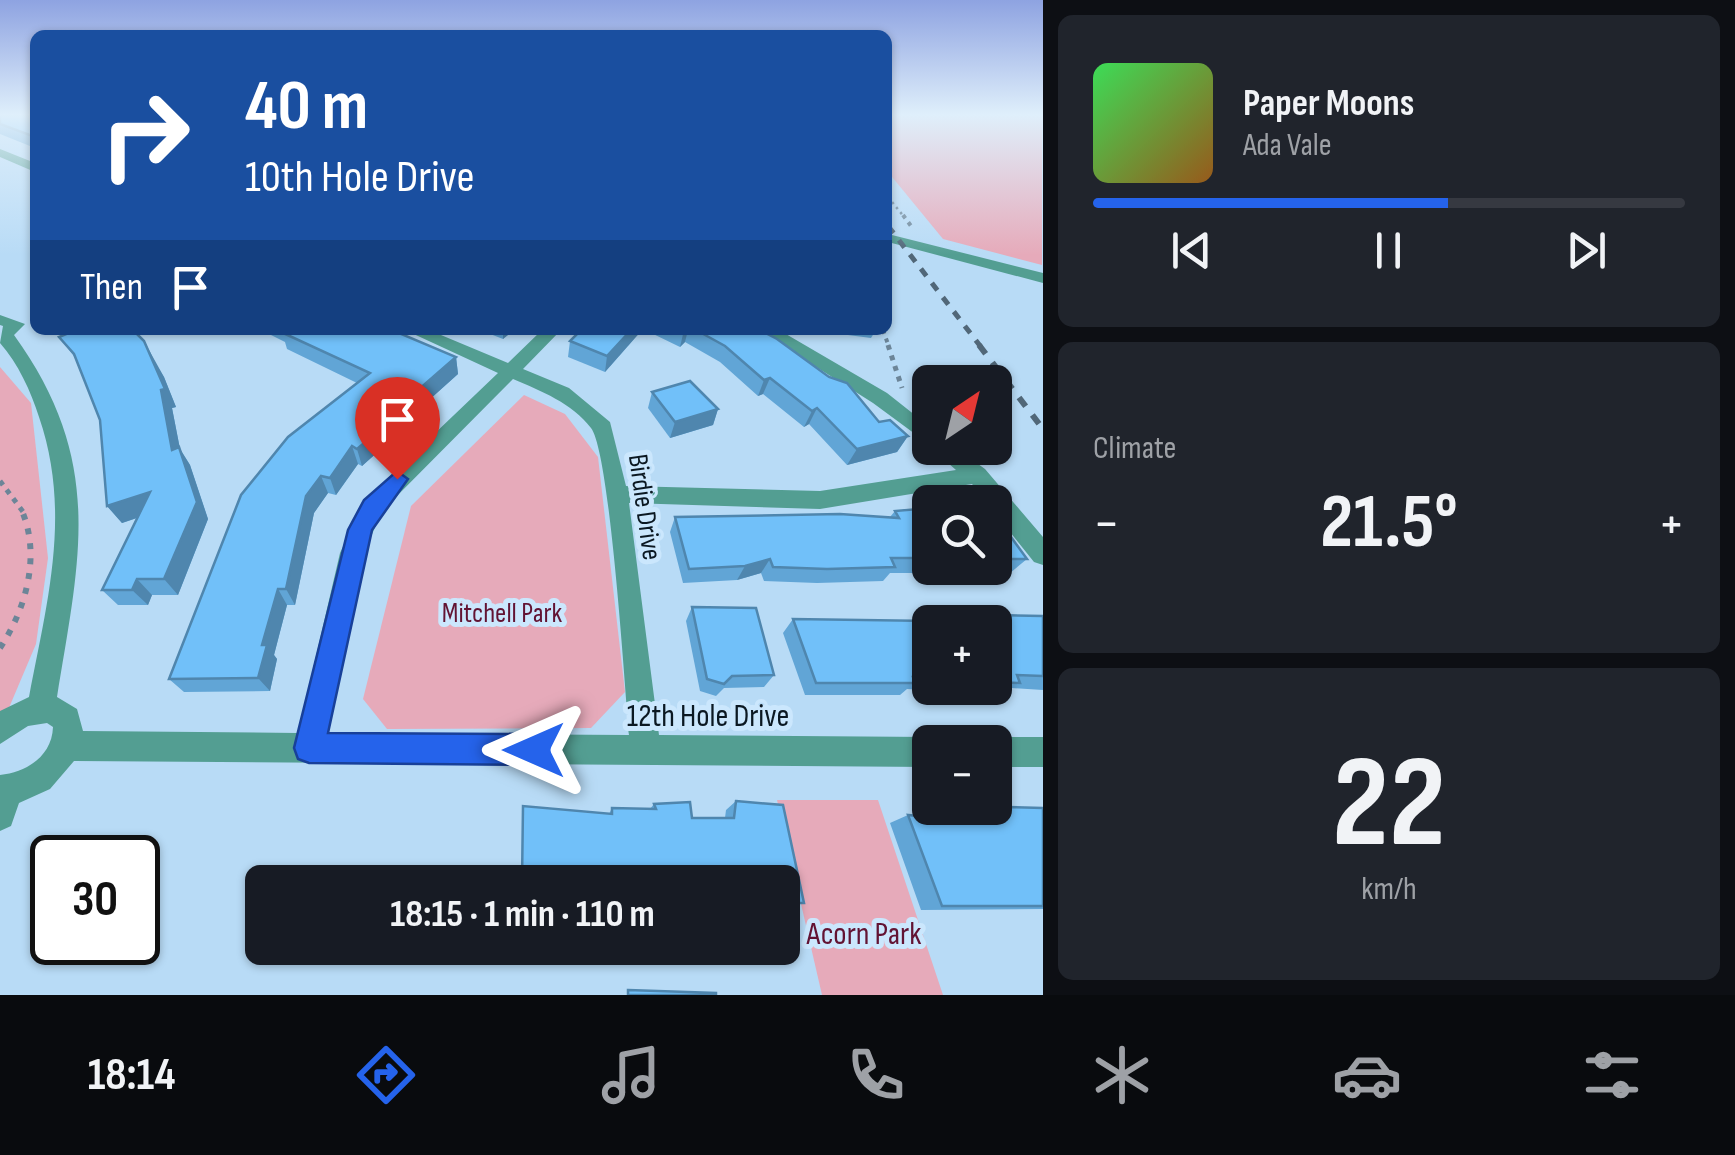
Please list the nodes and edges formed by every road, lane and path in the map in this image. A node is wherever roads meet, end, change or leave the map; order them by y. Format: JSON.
{"nodes":[{"id":1,"x":892,"y":202,"type":"edge"},
{"id":2,"x":892,"y":239,"type":"edge"},
{"id":3,"x":918,"y":246,"type":"junction"},
{"id":4,"x":1042,"y":278,"type":"edge"},
{"id":5,"x":30,"y":315,"type":"edge"},
{"id":6,"x":5,"y":329,"type":"edge"},
{"id":7,"x":426,"y":335,"type":"edge"},
{"id":8,"x":547,"y":335,"type":"edge"},
{"id":9,"x":775,"y":335,"type":"edge"},
{"id":10,"x":886,"y":335,"type":"edge"},
{"id":11,"x":509,"y":371,"type":"junction"},
{"id":12,"x":903,"y":390,"type":"dead end"},
{"id":13,"x":912,"y":424,"type":"edge"},
{"id":14,"x":965,"y":465,"type":"edge"},
{"id":15,"x":977,"y":474,"type":"junction"},
{"id":16,"x":0,"y":480,"type":"edge"},
{"id":17,"x":618,"y":494,"type":"junction"},
{"id":18,"x":1042,"y":554,"type":"edge"},
{"id":19,"x":0,"y":648,"type":"edge"},
{"id":20,"x":41,"y":708,"type":"junction"},
{"id":21,"x":0,"y":729,"type":"edge"},
{"id":22,"x":66,"y":746,"type":"junction"},
{"id":23,"x":309,"y":748,"type":"junction"},
{"id":24,"x":646,"y":750,"type":"junction"},
{"id":25,"x":912,"y":752,"type":"edge"},
{"id":26,"x":1012,"y":752,"type":"edge"},
{"id":27,"x":1042,"y":752,"type":"edge"},
{"id":28,"x":2,"y":799,"type":"edge"}],
"edges":[{"from":1,"to":3,"type":"path"},
{"from":2,"to":3,"type":"street"},
{"from":3,"to":4,"type":"street"},
{"from":5,"to":6,"type":"street"},
{"from":6,"to":20,"type":"street"},
{"from":7,"to":11,"type":"street","name":"Birdie Drive"},
{"from":8,"to":11,"type":"street"},
{"from":9,"to":13,"type":"street"},
{"from":10,"to":12,"type":"path"},
{"from":11,"to":17,"type":"street","name":"Birdie Drive"},
{"from":11,"to":23,"type":"street"},
{"from":14,"to":15,"type":"street"},
{"from":15,"to":17,"type":"street"},
{"from":15,"to":18,"type":"street"},
{"from":16,"to":19,"type":"path"},
{"from":17,"to":24,"type":"street","name":"Birdie Drive"},
{"from":20,"to":21,"type":"street"},
{"from":20,"to":22,"type":"street"},
{"from":22,"to":23,"type":"street","name":"12th Hole Drive"},
{"from":22,"to":28,"type":"street"},
{"from":23,"to":24,"type":"street","name":"12th Hole Drive"},
{"from":24,"to":25,"type":"street","name":"12th Hole Drive"},
{"from":26,"to":27,"type":"street"}]}
